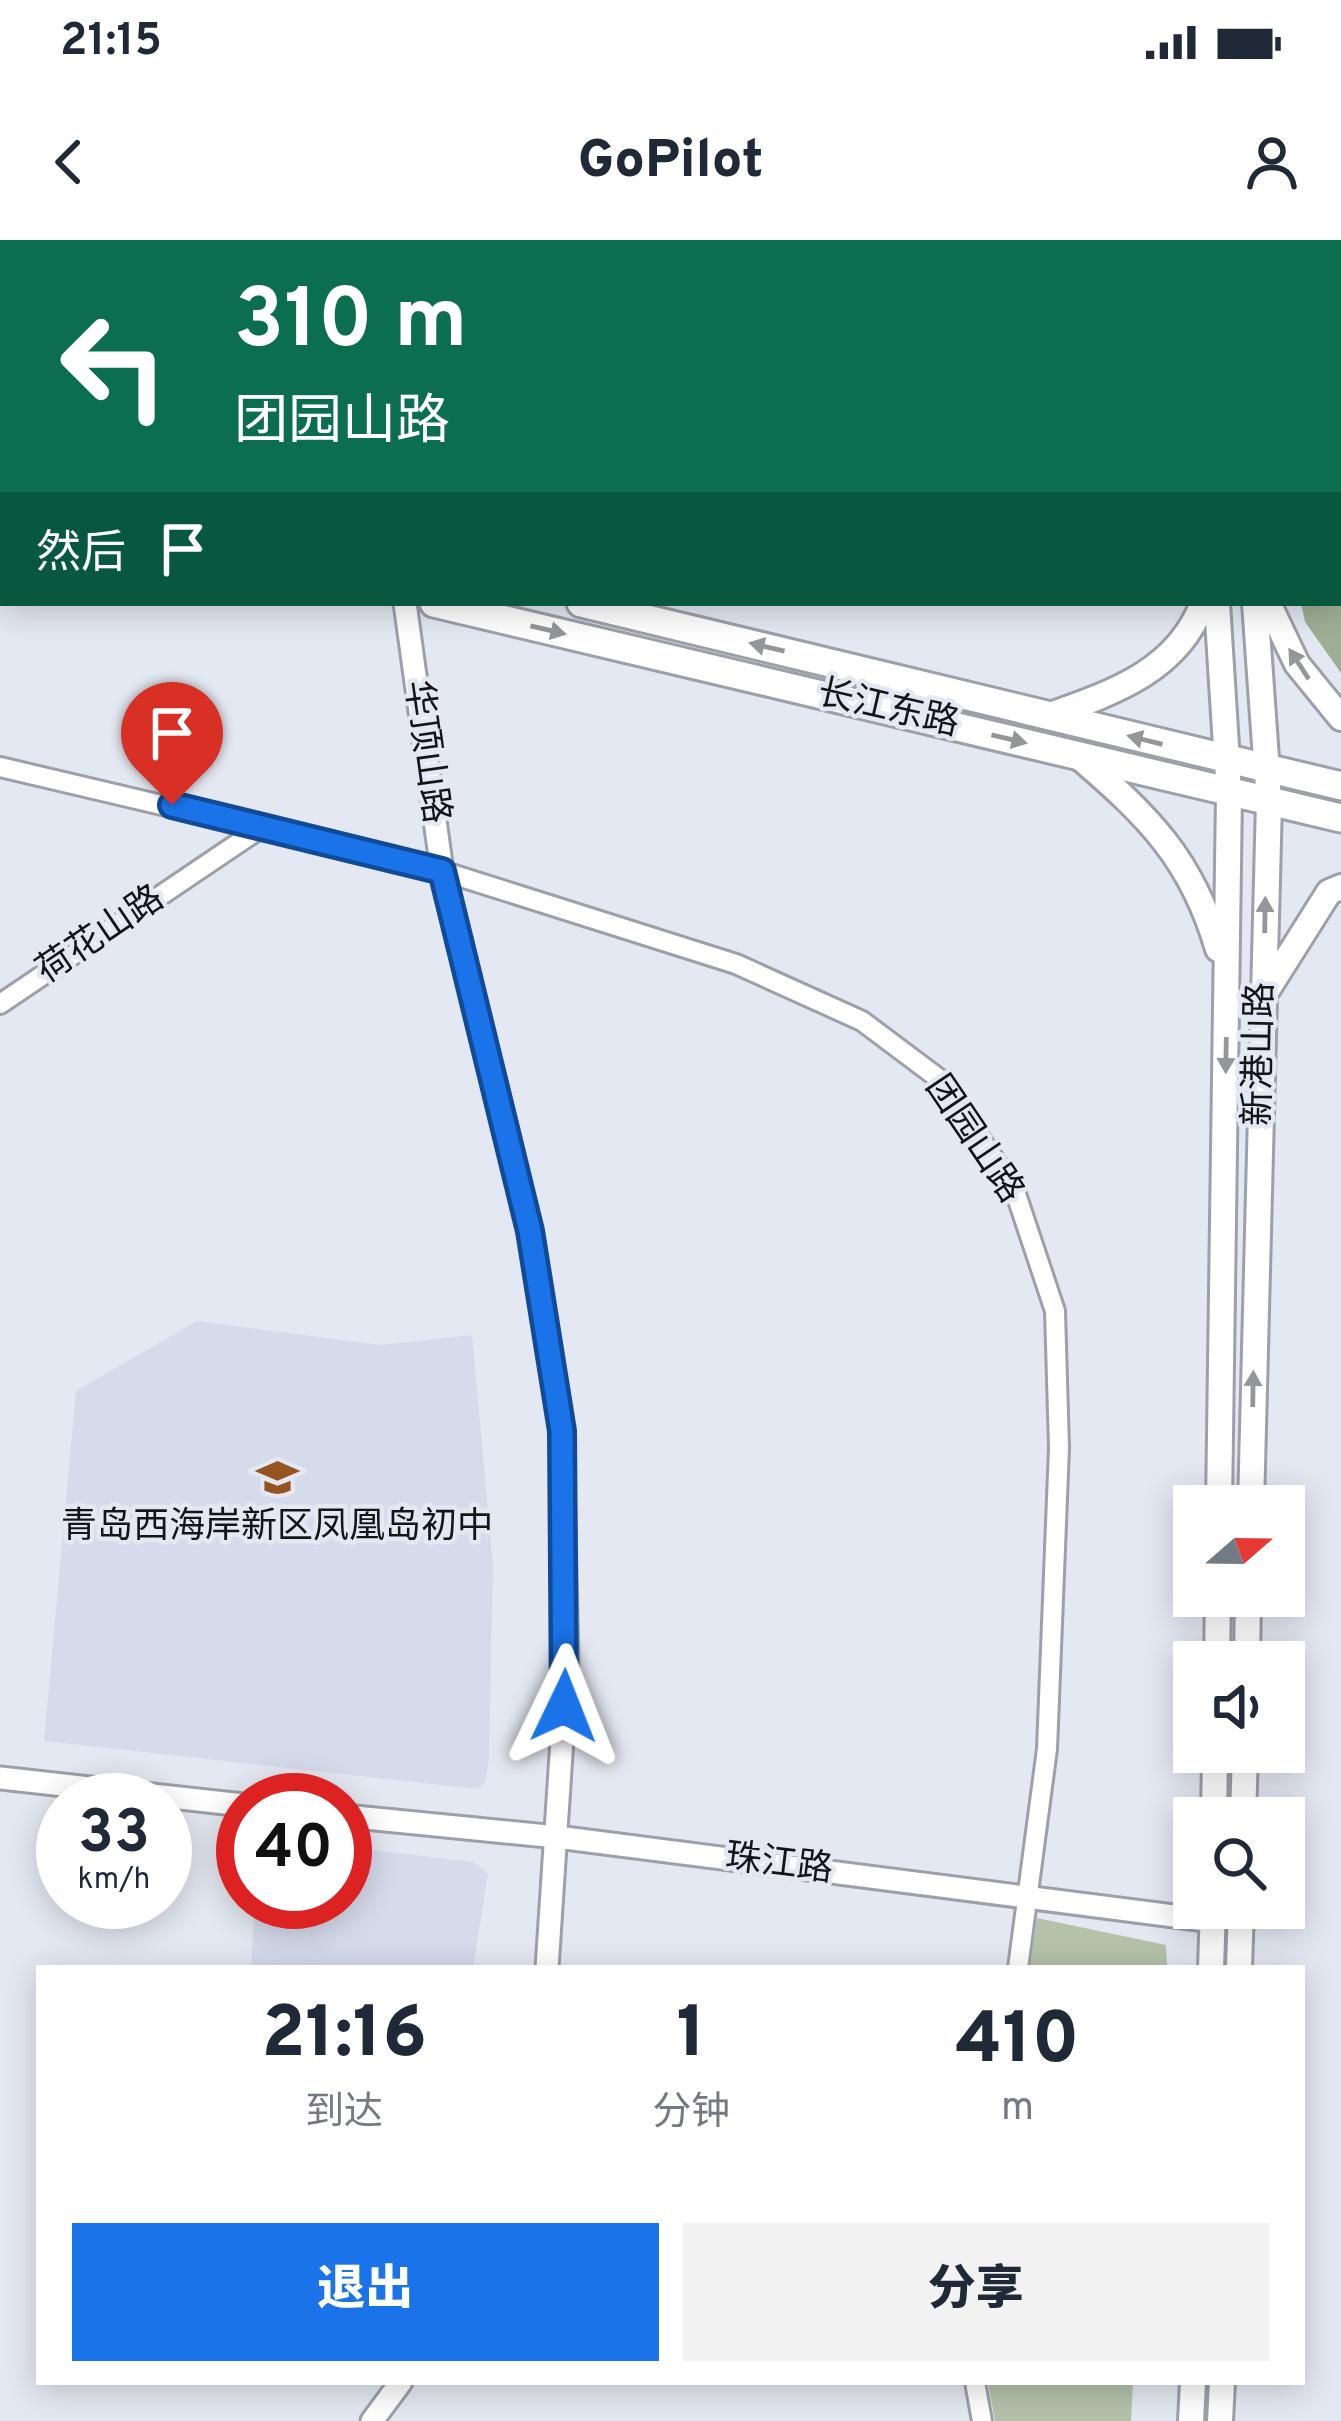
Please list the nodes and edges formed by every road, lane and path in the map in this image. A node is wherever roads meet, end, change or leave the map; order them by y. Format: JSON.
{"nodes":[{"id":1,"x":405,"y":606,"type":"edge"},
{"id":2,"x":447,"y":606,"type":"edge"},
{"id":3,"x":593,"y":606,"type":"edge"},
{"id":4,"x":1202,"y":606,"type":"edge"},
{"id":5,"x":1217,"y":606,"type":"edge"},
{"id":6,"x":1256,"y":606,"type":"edge"},
{"id":7,"x":1269,"y":606,"type":"edge"},
{"id":8,"x":1047,"y":716,"type":"junction"},
{"id":9,"x":1341,"y":718,"type":"edge"},
{"id":10,"x":1078,"y":756,"type":"junction"},
{"id":11,"x":1228,"y":761,"type":"junction"},
{"id":12,"x":0,"y":767,"type":"edge"},
{"id":13,"x":1269,"y":770,"type":"junction"},
{"id":14,"x":1341,"y":786,"type":"edge"},
{"id":15,"x":1229,"y":794,"type":"junction"},
{"id":16,"x":1269,"y":801,"type":"junction"},
{"id":17,"x":1341,"y":818,"type":"edge"},
{"id":18,"x":262,"y":826,"type":"junction"},
{"id":19,"x":442,"y":871,"type":"junction"},
{"id":20,"x":1341,"y":886,"type":"edge"},
{"id":21,"x":1227,"y":979,"type":"junction"},
{"id":22,"x":1263,"y":997,"type":"junction"},
{"id":23,"x":0,"y":1004,"type":"edge"},
{"id":24,"x":1219,"y":1485,"type":"edge"},
{"id":25,"x":1251,"y":1485,"type":"edge"},
{"id":26,"x":0,"y":1778,"type":"edge"},
{"id":27,"x":216,"y":1802,"type":"edge"},
{"id":28,"x":372,"y":1819,"type":"edge"},
{"id":29,"x":556,"y":1837,"type":"junction"},
{"id":30,"x":1029,"y":1898,"type":"junction"},
{"id":31,"x":1173,"y":1911,"type":"edge"},
{"id":32,"x":1212,"y":1929,"type":"edge"},
{"id":33,"x":1240,"y":1929,"type":"edge"},
{"id":34,"x":547,"y":1965,"type":"edge"},
{"id":35,"x":1018,"y":1965,"type":"edge"},
{"id":36,"x":1211,"y":1965,"type":"edge"},
{"id":37,"x":1239,"y":1965,"type":"edge"},
{"id":38,"x":399,"y":2385,"type":"edge"},
{"id":39,"x":976,"y":2385,"type":"edge"},
{"id":40,"x":1192,"y":2385,"type":"edge"},
{"id":41,"x":1222,"y":2385,"type":"edge"},
{"id":42,"x":372,"y":2421,"type":"edge"},
{"id":43,"x":982,"y":2421,"type":"edge"},
{"id":44,"x":1191,"y":2421,"type":"edge"},
{"id":45,"x":1220,"y":2421,"type":"edge"}],
"edges":[{"from":1,"to":19,"type":"street","name":"华顶山路"},
{"from":2,"to":10,"type":"main road","name":"长江东路","one_way":true},
{"from":8,"to":3,"type":"main road","name":"长江东路","one_way":true},
{"from":4,"to":8,"type":"main road"},
{"from":5,"to":11,"type":"main road","name":"新港山路"},
{"from":6,"to":13,"type":"main road","name":"新港山路"},
{"from":9,"to":7,"type":"main road","one_way":true},
{"from":11,"to":8,"type":"main road","name":"长江东路","one_way":true},
{"from":10,"to":15,"type":"main road","name":"长江东路"},
{"from":10,"to":21,"type":"main road"},
{"from":11,"to":13,"type":"main road","name":"长江东路"},
{"from":11,"to":15,"type":"main road","name":"新港山路"},
{"from":12,"to":18,"type":"street","name":"团园山路"},
{"from":13,"to":14,"type":"main road","name":"长江东路"},
{"from":13,"to":16,"type":"main road","name":"新港山路"},
{"from":15,"to":16,"type":"main road","name":"长江东路"},
{"from":15,"to":21,"type":"main road","name":"新港山路"},
{"from":16,"to":17,"type":"main road","name":"长江东路"},
{"from":22,"to":16,"type":"main road","name":"新港山路","one_way":true},
{"from":18,"to":19,"type":"street","name":"团园山路"},
{"from":18,"to":23,"type":"street","name":"荷花山路"},
{"from":19,"to":29,"type":"street","name":"华顶山路"},
{"from":19,"to":30,"type":"street","name":"团园山路"},
{"from":20,"to":22,"type":"main road"},
{"from":21,"to":24,"type":"main road","name":"新港山路","one_way":true},
{"from":25,"to":22,"type":"main road","name":"新港山路","one_way":true},
{"from":26,"to":27,"type":"street"},
{"from":28,"to":29,"type":"street","name":"珠江路"},
{"from":29,"to":30,"type":"street","name":"珠江路"},
{"from":29,"to":34,"type":"street","name":"华顶山路"},
{"from":30,"to":31,"type":"street","name":"珠江路"},
{"from":30,"to":35,"type":"street","name":"团园山路"},
{"from":32,"to":36,"type":"main road"},
{"from":33,"to":37,"type":"main road"},
{"from":38,"to":42,"type":"street"},
{"from":39,"to":43,"type":"street"},
{"from":40,"to":44,"type":"main road"},
{"from":41,"to":45,"type":"main road"}]}
